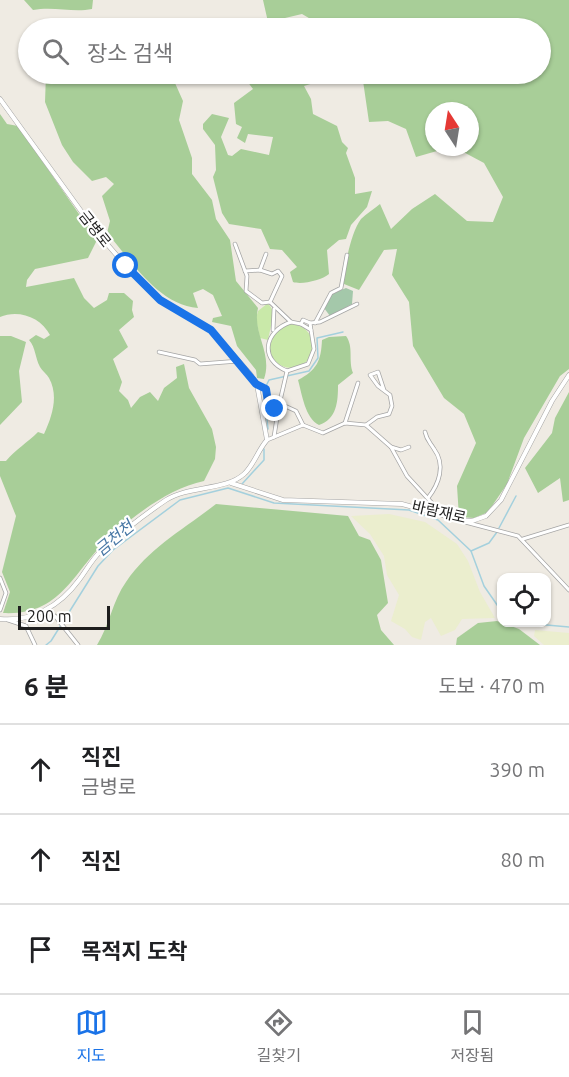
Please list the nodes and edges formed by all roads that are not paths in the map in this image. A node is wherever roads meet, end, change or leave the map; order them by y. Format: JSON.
{"nodes":[{"id":1,"x":0,"y":99,"type":"edge"},
{"id":2,"x":235,"y":244,"type":"dead end"},
{"id":3,"x":266,"y":254,"type":"dead end"},
{"id":4,"x":347,"y":255,"type":"dead end"},
{"id":5,"x":260,"y":270,"type":"junction"},
{"id":6,"x":245,"y":271,"type":"junction"},
{"id":7,"x":270,"y":302,"type":"junction"},
{"id":8,"x":357,"y":304,"type":"dead end"},
{"id":9,"x":274,"y":309,"type":"junction"},
{"id":10,"x":291,"y":322,"type":"junction"},
{"id":11,"x":313,"y":323,"type":"junction"},
{"id":12,"x":301,"y":324,"type":"junction"},
{"id":13,"x":311,"y":330,"type":"junction"},
{"id":14,"x":272,"y":332,"type":"junction"},
{"id":15,"x":159,"y":351,"type":"dead end"},
{"id":16,"x":239,"y":361,"type":"junction"},
{"id":17,"x":287,"y":374,"type":"junction"},
{"id":18,"x":569,"y":375,"type":"edge"},
{"id":19,"x":358,"y":383,"type":"dead end"},
{"id":20,"x":256,"y":384,"type":"junction"},
{"id":21,"x":384,"y":390,"type":"junction"},
{"id":22,"x":280,"y":401,"type":"junction"},
{"id":23,"x":274,"y":406,"type":"junction"},
{"id":24,"x":284,"y":406,"type":"junction"},
{"id":25,"x":278,"y":411,"type":"junction"},
{"id":26,"x":345,"y":423,"type":"junction"},
{"id":27,"x":303,"y":425,"type":"junction"},
{"id":28,"x":366,"y":425,"type":"junction"},
{"id":29,"x":425,"y":432,"type":"dead end"},
{"id":30,"x":274,"y":437,"type":"junction"},
{"id":31,"x":266,"y":442,"type":"junction"},
{"id":32,"x":391,"y":447,"type":"junction"},
{"id":33,"x":409,"y":447,"type":"dead end"},
{"id":34,"x":230,"y":483,"type":"junction"},
{"id":35,"x":428,"y":499,"type":"junction"},
{"id":36,"x":443,"y":515,"type":"junction"},
{"id":37,"x":460,"y":520,"type":"junction"},
{"id":38,"x":569,"y":525,"type":"edge"},
{"id":39,"x":523,"y":539,"type":"junction"},
{"id":40,"x":0,"y":578,"type":"edge"},
{"id":41,"x":568,"y":589,"type":"edge"},
{"id":42,"x":0,"y":610,"type":"edge"},
{"id":43,"x":55,"y":616,"type":"dead end"},
{"id":44,"x":0,"y":619,"type":"edge"},
{"id":45,"x":8,"y":620,"type":"junction"},
{"id":46,"x":35,"y":645,"type":"edge"},
{"id":47,"x":78,"y":645,"type":"edge"}],
"edges":[{"from":1,"to":16,"type":"street","name":"금병로"},
{"from":2,"to":6,"type":"street"},
{"from":3,"to":5,"type":"street"},
{"from":4,"to":11,"type":"street"},
{"from":5,"to":6,"type":"street"},
{"from":5,"to":7,"type":"street"},
{"from":6,"to":7,"type":"street"},
{"from":7,"to":9,"type":"street"},
{"from":8,"to":11,"type":"street"},
{"from":9,"to":10,"type":"street"},
{"from":9,"to":14,"type":"street"},
{"from":10,"to":12,"type":"street"},
{"from":10,"to":14,"type":"street"},
{"from":11,"to":12,"type":"street"},
{"from":11,"to":13,"type":"street"},
{"from":12,"to":13,"type":"street"},
{"from":13,"to":17,"type":"street"},
{"from":14,"to":17,"type":"street"},
{"from":15,"to":16,"type":"street"},
{"from":16,"to":20,"type":"street","name":"금병로"},
{"from":17,"to":22,"type":"street"},
{"from":18,"to":37,"type":"street","name":"바람재로"},
{"from":19,"to":26,"type":"street"},
{"from":20,"to":23,"type":"street"},
{"from":20,"to":31,"type":"street","name":"금병로"},
{"from":21,"to":21,"type":"street"},
{"from":21,"to":28,"type":"street"},
{"from":22,"to":23,"type":"street"},
{"from":22,"to":24,"type":"street"},
{"from":23,"to":25,"type":"street"},
{"from":24,"to":25,"type":"street"},
{"from":24,"to":27,"type":"street"},
{"from":25,"to":30,"type":"street"},
{"from":26,"to":27,"type":"street"},
{"from":26,"to":28,"type":"street"},
{"from":27,"to":30,"type":"street"},
{"from":28,"to":32,"type":"street"},
{"from":29,"to":35,"type":"street"},
{"from":30,"to":31,"type":"street"},
{"from":31,"to":34,"type":"street"},
{"from":32,"to":33,"type":"street"},
{"from":32,"to":35,"type":"street"},
{"from":34,"to":36,"type":"street","name":"바람재로"},
{"from":34,"to":45,"type":"street"},
{"from":35,"to":36,"type":"street"},
{"from":36,"to":37,"type":"street","name":"바람재로"},
{"from":37,"to":39,"type":"street"},
{"from":38,"to":39,"type":"street"},
{"from":39,"to":41,"type":"street"},
{"from":40,"to":42,"type":"street"},
{"from":43,"to":47,"type":"street"},
{"from":44,"to":45,"type":"street"},
{"from":45,"to":46,"type":"street"}]}
